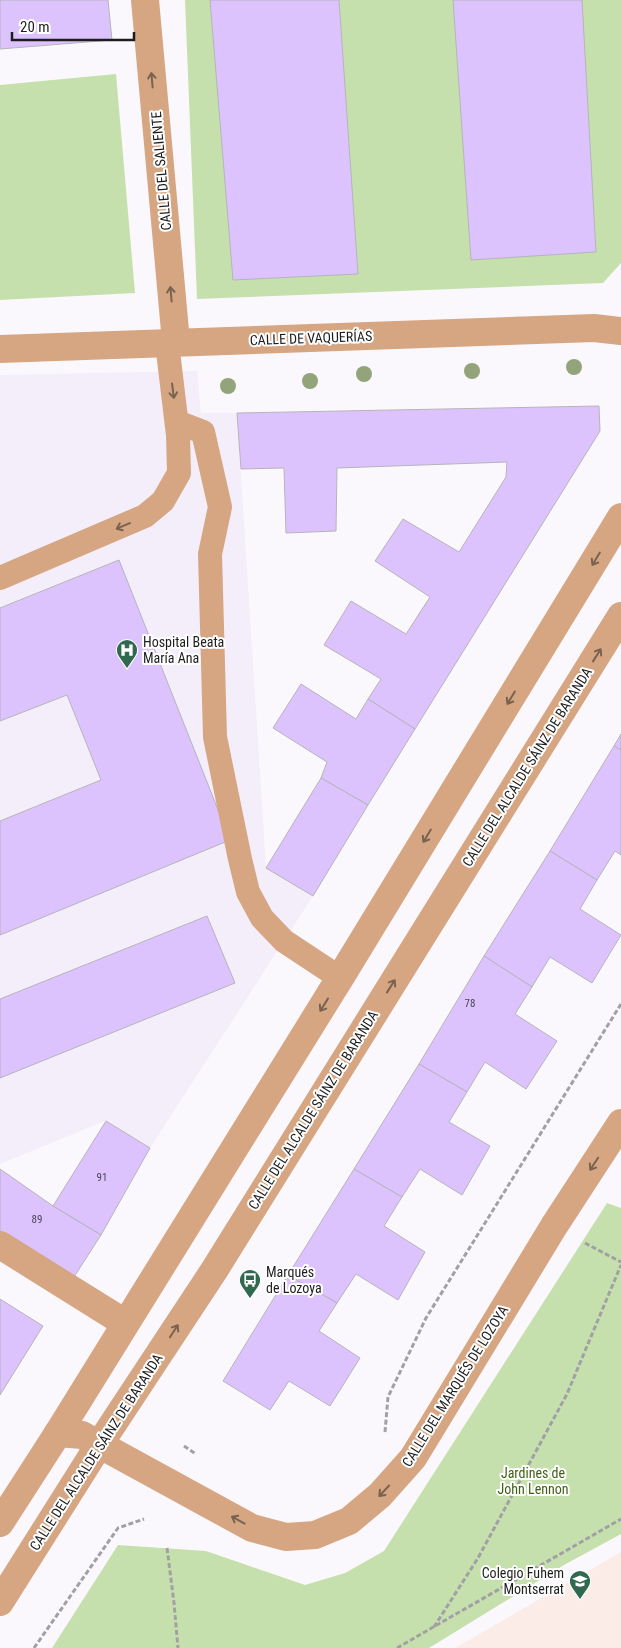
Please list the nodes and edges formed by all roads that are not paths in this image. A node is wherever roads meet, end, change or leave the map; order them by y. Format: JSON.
{"nodes":[{"id":1,"x":145,"y":0,"type":"edge"},
{"id":2,"x":621,"y":331,"type":"edge"},
{"id":3,"x":172,"y":343,"type":"junction"},
{"id":4,"x":0,"y":349,"type":"edge"},
{"id":5,"x":177,"y":422,"type":"junction"},
{"id":6,"x":621,"y":517,"type":"edge"},
{"id":7,"x":0,"y":578,"type":"edge"},
{"id":8,"x":621,"y":616,"type":"edge"},
{"id":9,"x":340,"y":978,"type":"junction"},
{"id":10,"x":621,"y":1123,"type":"edge"},
{"id":11,"x":0,"y":1245,"type":"edge"},
{"id":12,"x":125,"y":1323,"type":"junction"},
{"id":13,"x":58,"y":1433,"type":"junction"},
{"id":14,"x":99,"y":1445,"type":"junction"},
{"id":15,"x":0,"y":1523,"type":"edge"},
{"id":16,"x":0,"y":1602,"type":"edge"}],
"edges":[{"from":3,"to":1,"type":"street","name":"CALLE DEL SALIENTE","one_way":true},
{"from":2,"to":3,"type":"street","name":"CALLE DE VAQUERÍAS"},
{"from":3,"to":4,"type":"street","name":"CALLE DE VAQUERÍAS"},
{"from":3,"to":5,"type":"lane","one_way":true},
{"from":5,"to":7,"type":"lane","one_way":true},
{"from":5,"to":9,"type":"lane"},
{"from":6,"to":9,"type":"street","one_way":true},
{"from":14,"to":8,"type":"street","name":"CALLE DEL ALCALDE SÁINZ DE BARANDA","one_way":true},
{"from":9,"to":12,"type":"street","one_way":true},
{"from":10,"to":14,"type":"street","name":"CALLE DEL MARQUÉS DE LOZOYA","one_way":true},
{"from":11,"to":12,"type":"street"},
{"from":12,"to":13,"type":"street"},
{"from":13,"to":14,"type":"street","name":"CALLE DEL MARQUÉS DE LOZOYA"},
{"from":13,"to":15,"type":"street"},
{"from":14,"to":16,"type":"street","name":"CALLE DEL ALCALDE SÁINZ DE BARANDA"}]}
